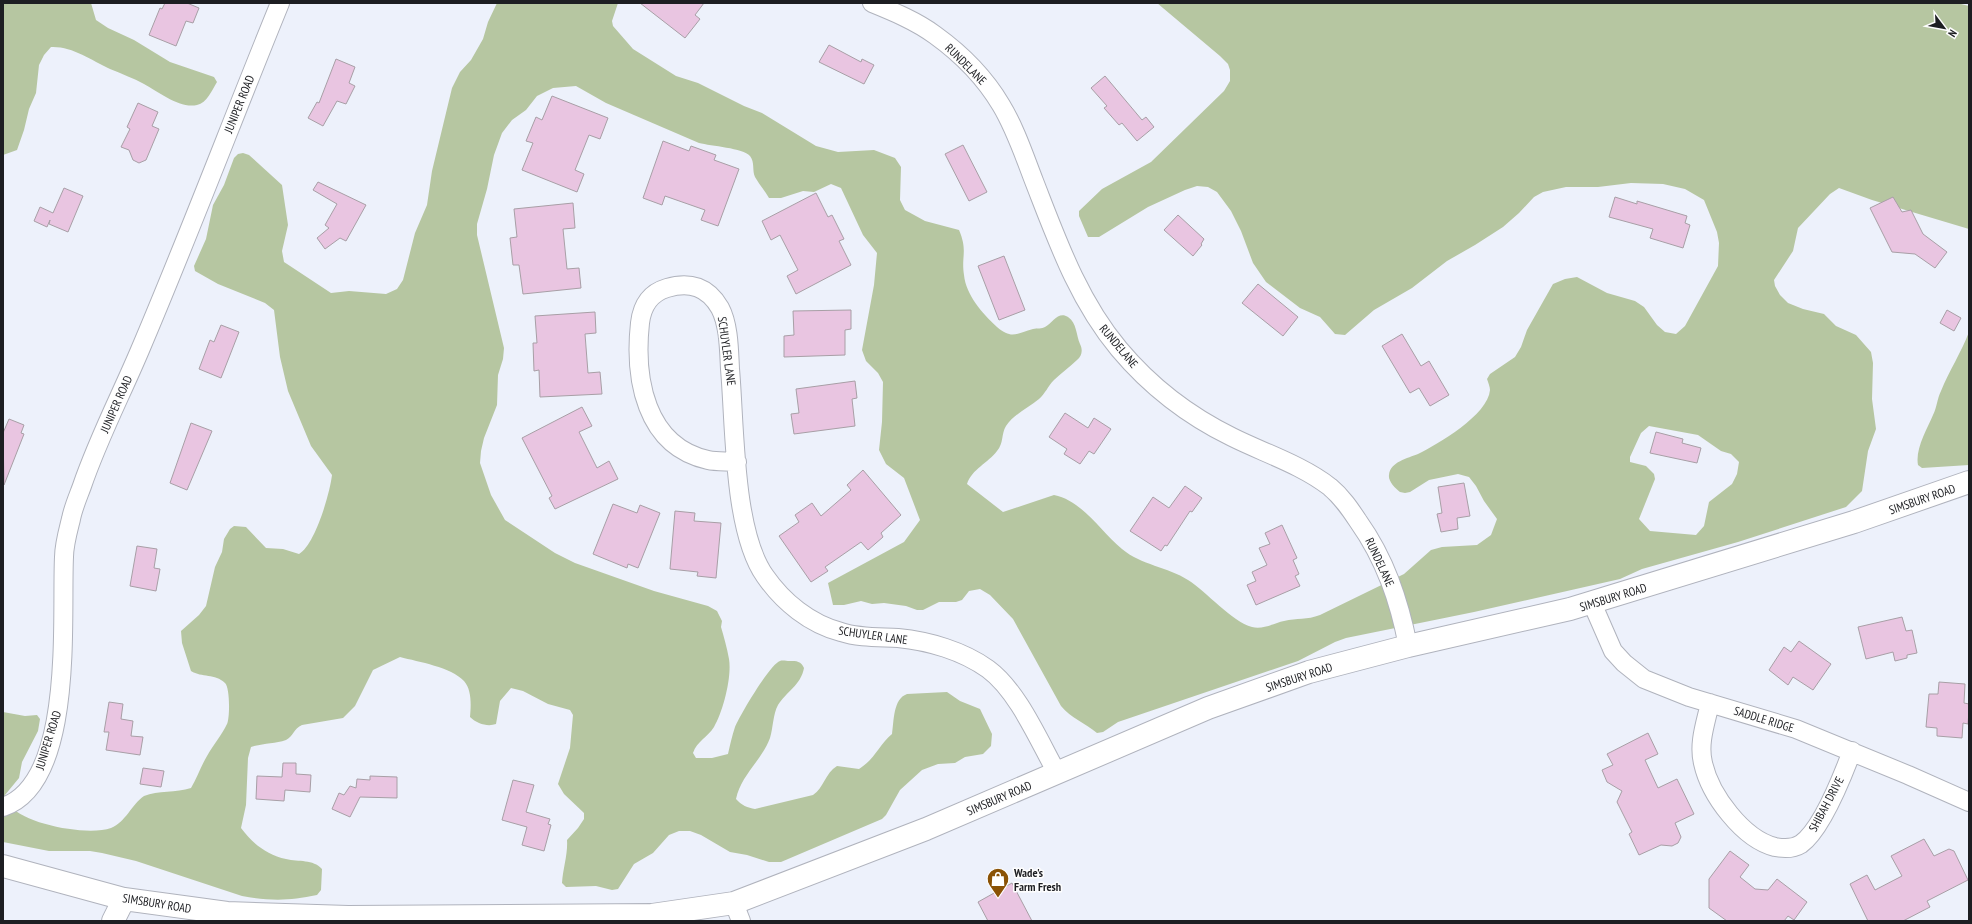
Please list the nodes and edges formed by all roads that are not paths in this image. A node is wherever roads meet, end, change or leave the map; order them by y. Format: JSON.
{"nodes":[{"id":1,"x":280,"y":3,"type":"edge"},
{"id":2,"x":872,"y":3,"type":"edge"},
{"id":3,"x":737,"y":462,"type":"junction"},
{"id":4,"x":1969,"y":482,"type":"edge"},
{"id":5,"x":1592,"y":603,"type":"junction"},
{"id":6,"x":1408,"y":646,"type":"junction"},
{"id":7,"x":1710,"y":703,"type":"junction"},
{"id":8,"x":1852,"y":751,"type":"junction"},
{"id":9,"x":1057,"y":773,"type":"junction"},
{"id":10,"x":1969,"y":802,"type":"edge"},
{"id":11,"x":3,"y":807,"type":"edge"},
{"id":12,"x":3,"y":866,"type":"edge"},
{"id":13,"x":124,"y":898,"type":"junction"},
{"id":14,"x":737,"y":912,"type":"edge"},
{"id":15,"x":113,"y":921,"type":"edge"}],
"edges":[{"from":1,"to":11,"type":"street","name":"JUNIPER ROAD"},
{"from":2,"to":6,"type":"street","name":"RUNDELANE"},
{"from":3,"to":3,"type":"street","name":"SCHUYLER LANE"},
{"from":3,"to":9,"type":"street","name":"SCHUYLER LANE"},
{"from":4,"to":5,"type":"main road","name":"SIMSBURY ROAD"},
{"from":5,"to":6,"type":"main road","name":"SIMSBURY ROAD"},
{"from":5,"to":7,"type":"street","name":"SADDLE RIDGE"},
{"from":6,"to":9,"type":"main road","name":"SIMSBURY ROAD"},
{"from":7,"to":8,"type":"street","name":"SADDLE RIDGE"},
{"from":7,"to":8,"type":"street","name":"SHIBAH DRIVE"},
{"from":8,"to":10,"type":"street","name":"SADDLE RIDGE"},
{"from":9,"to":14,"type":"main road","name":"SIMSBURY ROAD"},
{"from":12,"to":13,"type":"main road","name":"SIMSBURY ROAD"},
{"from":13,"to":14,"type":"main road","name":"SIMSBURY ROAD"},
{"from":13,"to":15,"type":"main road"}]}
